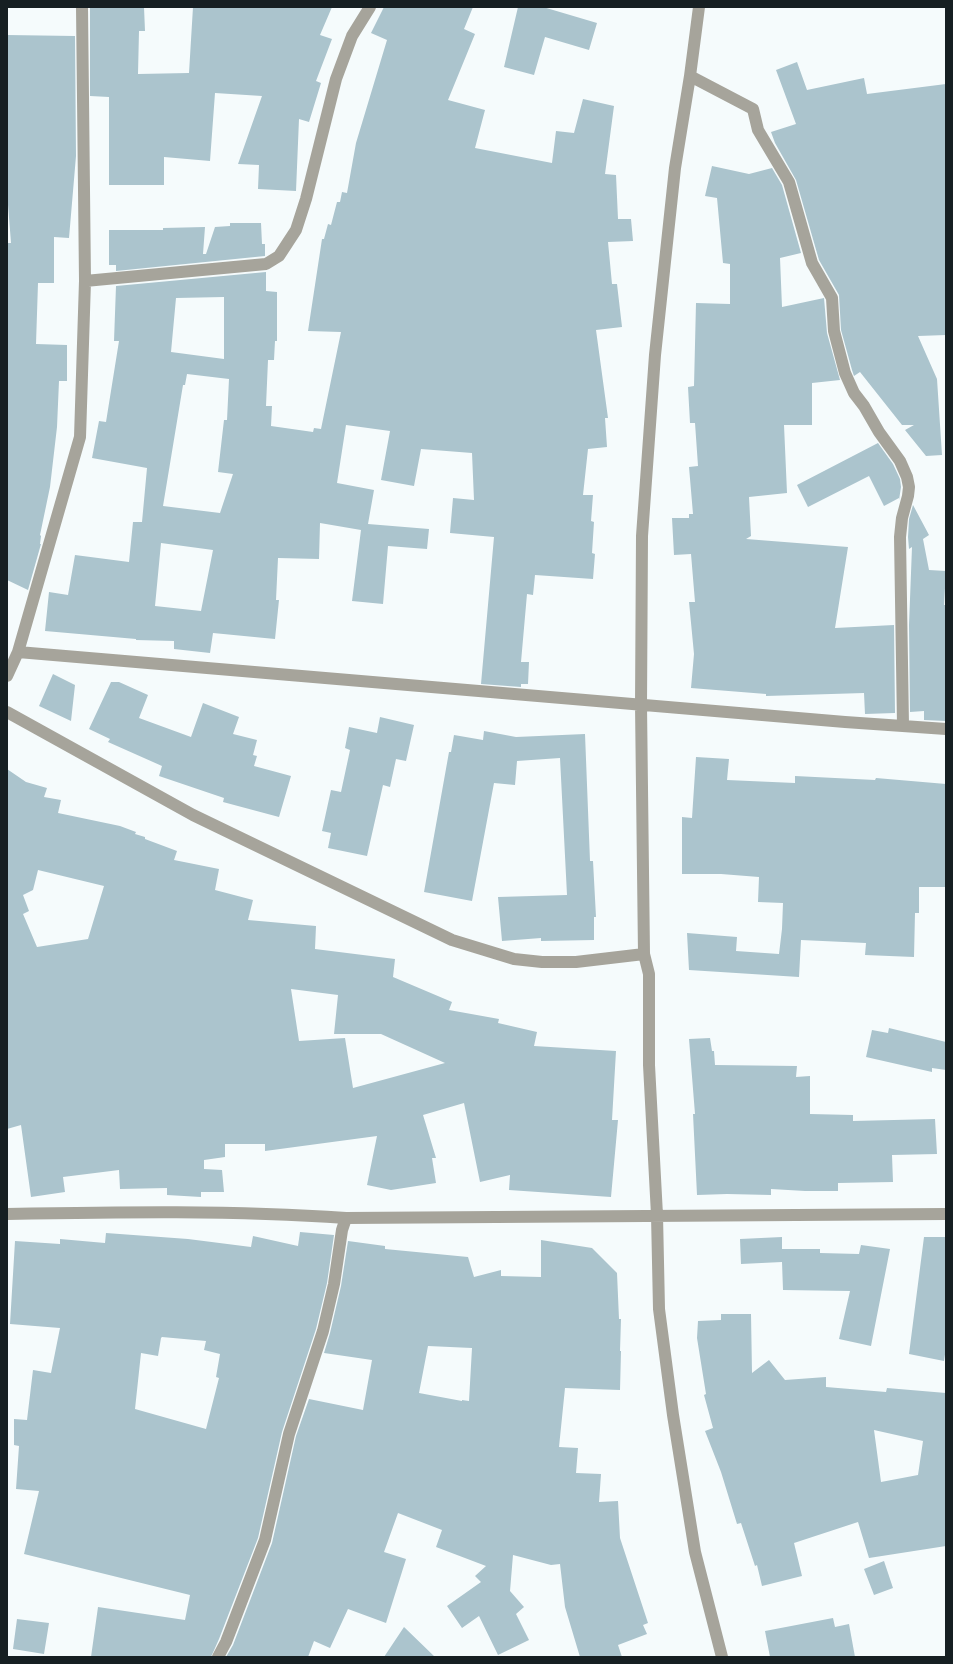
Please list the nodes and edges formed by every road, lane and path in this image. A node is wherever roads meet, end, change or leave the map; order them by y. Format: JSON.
{"nodes":[{"id":1,"x":82,"y":7,"type":"edge"},
{"id":2,"x":370,"y":7,"type":"edge"},
{"id":3,"x":699,"y":7,"type":"edge"},
{"id":4,"x":690,"y":76,"type":"junction"},
{"id":5,"x":85,"y":281,"type":"junction"},
{"id":6,"x":18,"y":652,"type":"junction"},
{"id":7,"x":7,"y":676,"type":"edge"},
{"id":8,"x":641,"y":705,"type":"junction"},
{"id":9,"x":7,"y":712,"type":"edge"},
{"id":10,"x":903,"y":725,"type":"junction"},
{"id":11,"x":946,"y":729,"type":"edge"},
{"id":12,"x":644,"y":954,"type":"junction"},
{"id":13,"x":7,"y":1214,"type":"edge"},
{"id":14,"x":946,"y":1214,"type":"edge"},
{"id":15,"x":657,"y":1215,"type":"junction"},
{"id":16,"x":346,"y":1218,"type":"junction"},
{"id":17,"x":218,"y":1657,"type":"edge"},
{"id":18,"x":722,"y":1657,"type":"edge"}],
"edges":[{"from":1,"to":5,"type":"street"},
{"from":2,"to":5,"type":"street"},
{"from":3,"to":4,"type":"street"},
{"from":4,"to":8,"type":"street"},
{"from":4,"to":10,"type":"street"},
{"from":5,"to":6,"type":"street"},
{"from":6,"to":7,"type":"street"},
{"from":6,"to":8,"type":"street"},
{"from":8,"to":10,"type":"street"},
{"from":8,"to":12,"type":"street"},
{"from":9,"to":12,"type":"street"},
{"from":10,"to":11,"type":"street"},
{"from":12,"to":15,"type":"street"},
{"from":13,"to":16,"type":"street"},
{"from":14,"to":15,"type":"street"},
{"from":15,"to":16,"type":"street"},
{"from":15,"to":18,"type":"street"},
{"from":16,"to":17,"type":"street"}]}
